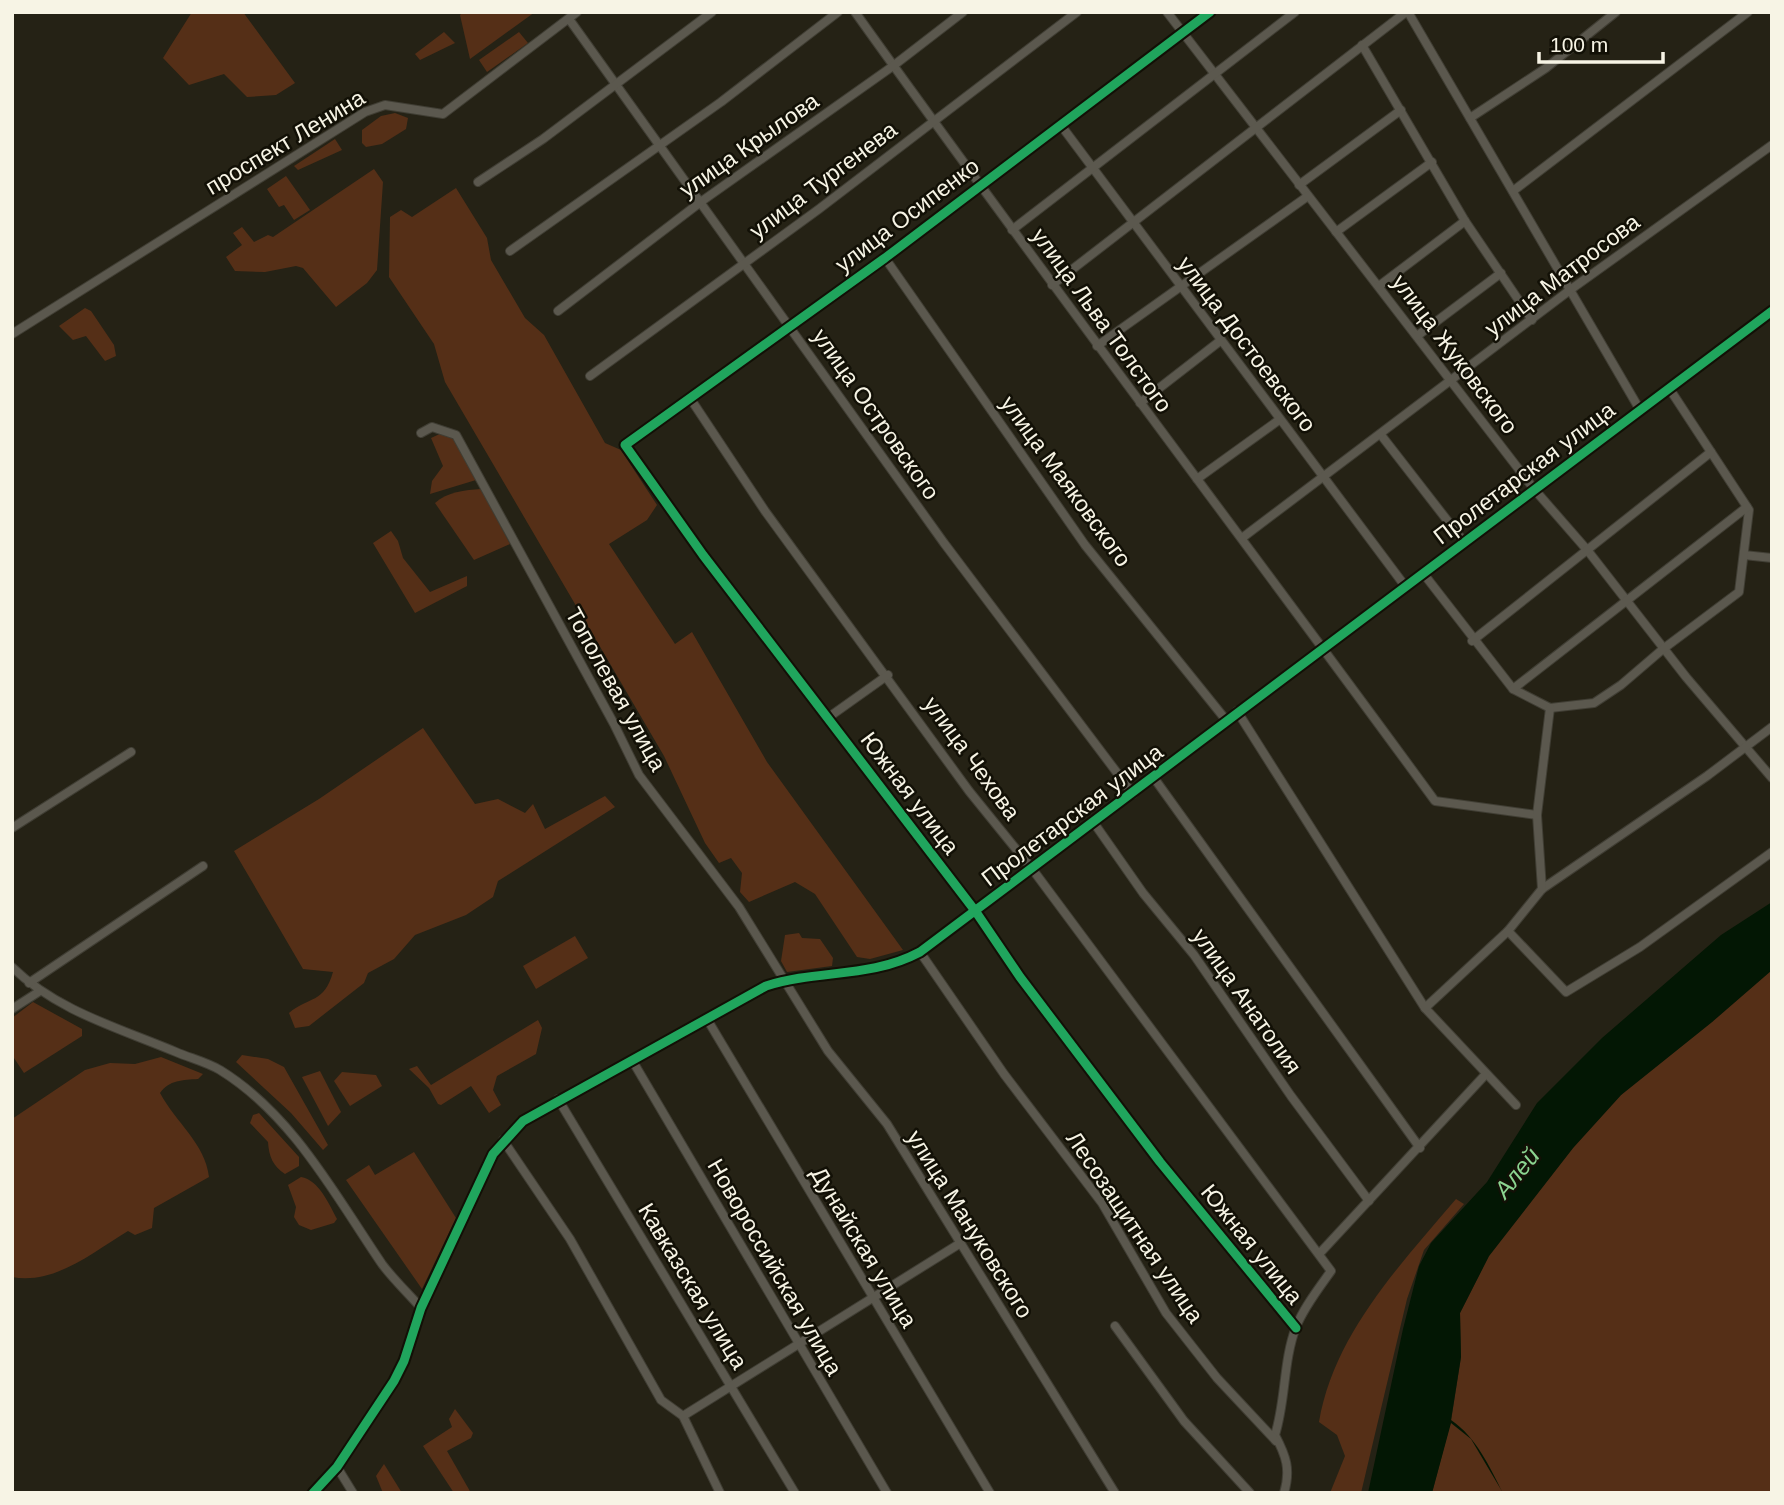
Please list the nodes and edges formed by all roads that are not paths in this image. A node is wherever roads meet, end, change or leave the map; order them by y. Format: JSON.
{"nodes":[{"id":1,"x":577,"y":12,"type":"edge"},
{"id":2,"x":712,"y":12,"type":"edge"},
{"id":3,"x":838,"y":12,"type":"edge"},
{"id":4,"x":855,"y":12,"type":"edge"},
{"id":5,"x":963,"y":12,"type":"edge"},
{"id":6,"x":1077,"y":12,"type":"edge"},
{"id":7,"x":1167,"y":12,"type":"edge"},
{"id":8,"x":1210,"y":12,"type":"edge"},
{"id":9,"x":1295,"y":12,"type":"edge"},
{"id":10,"x":1407,"y":12,"type":"edge"},
{"id":11,"x":1616,"y":12,"type":"edge"},
{"id":12,"x":1748,"y":12,"type":"edge"},
{"id":13,"x":569,"y":19,"type":"junction"},
{"id":14,"x":1182,"y":33,"type":"junction"},
{"id":15,"x":1362,"y":45,"type":"junction"},
{"id":16,"x":893,"y":66,"type":"junction"},
{"id":17,"x":1216,"y":73,"type":"junction"},
{"id":18,"x":617,"y":84,"type":"junction"},
{"id":19,"x":1401,"y":110,"type":"junction"},
{"id":20,"x":1470,"y":118,"type":"junction"},
{"id":21,"x":934,"y":122,"type":"junction"},
{"id":22,"x":1060,"y":124,"type":"junction"},
{"id":23,"x":1257,"y":128,"type":"junction"},
{"id":24,"x":661,"y":145,"type":"junction"},
{"id":25,"x":1772,"y":145,"type":"edge"},
{"id":26,"x":1433,"y":162,"type":"junction"},
{"id":27,"x":1092,"y":168,"type":"junction"},
{"id":28,"x":478,"y":182,"type":"dead end"},
{"id":29,"x":1299,"y":185,"type":"junction"},
{"id":30,"x":979,"y":186,"type":"junction"},
{"id":31,"x":1513,"y":191,"type":"junction"},
{"id":32,"x":1308,"y":196,"type":"junction"},
{"id":33,"x":702,"y":201,"type":"junction"},
{"id":34,"x":1465,"y":221,"type":"junction"},
{"id":35,"x":1132,"y":223,"type":"junction"},
{"id":36,"x":1012,"y":230,"type":"junction"},
{"id":37,"x":1336,"y":232,"type":"junction"},
{"id":38,"x":510,"y":251,"type":"dead end"},
{"id":39,"x":885,"y":258,"type":"junction"},
{"id":40,"x":746,"y":262,"type":"junction"},
{"id":41,"x":1501,"y":273,"type":"junction"},
{"id":42,"x":1052,"y":285,"type":"junction"},
{"id":43,"x":1379,"y":286,"type":"junction"},
{"id":44,"x":1180,"y":287,"type":"junction"},
{"id":45,"x":1570,"y":290,"type":"junction"},
{"id":46,"x":558,"y":311,"type":"dead end"},
{"id":47,"x":1770,"y":315,"type":"edge"},
{"id":48,"x":1532,"y":320,"type":"junction"},
{"id":49,"x":789,"y":325,"type":"junction"},
{"id":50,"x":12,"y":334,"type":"edge"},
{"id":51,"x":1417,"y":336,"type":"junction"},
{"id":52,"x":1220,"y":341,"type":"junction"},
{"id":53,"x":1097,"y":346,"type":"junction"},
{"id":54,"x":590,"y":376,"type":"dead end"},
{"id":55,"x":1452,"y":382,"type":"junction"},
{"id":56,"x":1669,"y":388,"type":"junction"},
{"id":57,"x":690,"y":398,"type":"junction"},
{"id":58,"x":1140,"y":403,"type":"junction"},
{"id":59,"x":1640,"y":410,"type":"junction"},
{"id":60,"x":1279,"y":419,"type":"junction"},
{"id":61,"x":421,"y":433,"type":"dead end"},
{"id":62,"x":1381,"y":435,"type":"junction"},
{"id":63,"x":625,"y":445,"type":"joint"},
{"id":64,"x":1711,"y":452,"type":"junction"},
{"id":65,"x":1323,"y":478,"type":"junction"},
{"id":66,"x":1197,"y":479,"type":"junction"},
{"id":67,"x":1534,"y":489,"type":"junction"},
{"id":68,"x":1747,"y":507,"type":"junction"},
{"id":69,"x":1242,"y":538,"type":"junction"},
{"id":70,"x":1464,"y":542,"type":"junction"},
{"id":71,"x":1588,"y":551,"type":"junction"},
{"id":72,"x":1744,"y":555,"type":"junction"},
{"id":73,"x":1772,"y":558,"type":"edge"},
{"id":74,"x":1423,"y":573,"type":"junction"},
{"id":75,"x":1405,"y":586,"type":"junction"},
{"id":76,"x":1625,"y":603,"type":"junction"},
{"id":77,"x":1472,"y":641,"type":"junction"},
{"id":78,"x":1322,"y":647,"type":"junction"},
{"id":79,"x":1663,"y":649,"type":"junction"},
{"id":80,"x":887,"y":675,"type":"junction"},
{"id":81,"x":1513,"y":690,"type":"junction"},
{"id":82,"x":1550,"y":708,"type":"junction"},
{"id":83,"x":1237,"y":711,"type":"junction"},
{"id":84,"x":829,"y":718,"type":"junction"},
{"id":85,"x":1226,"y":720,"type":"junction"},
{"id":86,"x":1772,"y":727,"type":"edge"},
{"id":87,"x":1747,"y":748,"type":"junction"},
{"id":88,"x":131,"y":752,"type":"dead end"},
{"id":89,"x":1154,"y":778,"type":"junction"},
{"id":90,"x":1772,"y":778,"type":"edge"},
{"id":91,"x":1133,"y":794,"type":"junction"},
{"id":92,"x":1537,"y":815,"type":"junction"},
{"id":93,"x":1094,"y":823,"type":"junction"},
{"id":94,"x":12,"y":828,"type":"edge"},
{"id":95,"x":1772,"y":852,"type":"edge"},
{"id":96,"x":203,"y":866,"type":"dead end"},
{"id":97,"x":1033,"y":870,"type":"junction"},
{"id":98,"x":1542,"y":889,"type":"junction"},
{"id":99,"x":976,"y":912,"type":"junction"},
{"id":100,"x":1508,"y":931,"type":"junction"},
{"id":101,"x":920,"y":952,"type":"junction"},
{"id":102,"x":12,"y":967,"type":"edge"},
{"id":103,"x":785,"y":980,"type":"junction"},
{"id":104,"x":29,"y":983,"type":"junction"},
{"id":105,"x":40,"y":991,"type":"junction"},
{"id":106,"x":1425,"y":1007,"type":"junction"},
{"id":107,"x":12,"y":1009,"type":"edge"},
{"id":108,"x":707,"y":1019,"type":"junction"},
{"id":109,"x":632,"y":1060,"type":"junction"},
{"id":110,"x":1485,"y":1075,"type":"junction"},
{"id":111,"x":558,"y":1100,"type":"junction"},
{"id":112,"x":1516,"y":1105,"type":"dead end"},
{"id":113,"x":503,"y":1140,"type":"junction"},
{"id":114,"x":1420,"y":1148,"type":"junction"},
{"id":115,"x":1369,"y":1201,"type":"junction"},
{"id":116,"x":960,"y":1244,"type":"junction"},
{"id":117,"x":1321,"y":1253,"type":"junction"},
{"id":118,"x":873,"y":1300,"type":"junction"},
{"id":119,"x":421,"y":1308,"type":"junction"},
{"id":120,"x":1115,"y":1326,"type":"dead end"},
{"id":121,"x":1296,"y":1328,"type":"junction"},
{"id":122,"x":797,"y":1344,"type":"junction"},
{"id":123,"x":731,"y":1386,"type":"junction"},
{"id":124,"x":683,"y":1416,"type":"junction"},
{"id":125,"x":1280,"y":1445,"type":"junction"},
{"id":126,"x":337,"y":1467,"type":"junction"},
{"id":127,"x":313,"y":1493,"type":"edge"},
{"id":128,"x":353,"y":1493,"type":"edge"},
{"id":129,"x":720,"y":1493,"type":"edge"},
{"id":130,"x":795,"y":1493,"type":"edge"},
{"id":131,"x":887,"y":1493,"type":"edge"},
{"id":132,"x":990,"y":1493,"type":"edge"},
{"id":133,"x":1115,"y":1493,"type":"edge"},
{"id":134,"x":1251,"y":1493,"type":"edge"},
{"id":135,"x":1284,"y":1493,"type":"edge"}],
"edges":[{"from":1,"to":13,"type":"street","name":"проспект Ленина"},
{"from":2,"to":18,"type":"street"},
{"from":3,"to":24,"type":"street"},
{"from":4,"to":16,"type":"street","name":"улица Льва Толстого"},
{"from":5,"to":16,"type":"street","name":"улица Крылова"},
{"from":6,"to":21,"type":"street","name":"улица Тургенева"},
{"from":7,"to":14,"type":"street","name":"улица Жуковского"},
{"from":8,"to":14,"type":"street","name":"улица Осипенко"},
{"from":9,"to":17,"type":"street"},
{"from":10,"to":15,"type":"street"},
{"from":10,"to":20,"type":"street"},
{"from":11,"to":20,"type":"street"},
{"from":12,"to":31,"type":"street"},
{"from":13,"to":18,"type":"street","name":"улица Островского"},
{"from":13,"to":50,"type":"street","name":"проспект Ленина"},
{"from":14,"to":17,"type":"street","name":"улица Жуковского"},
{"from":14,"to":22,"type":"street","name":"улица Осипенко"},
{"from":15,"to":19,"type":"street"},
{"from":15,"to":23,"type":"street"},
{"from":16,"to":21,"type":"street","name":"улица Льва Толстого"},
{"from":16,"to":33,"type":"street","name":"улица Крылова"},
{"from":17,"to":23,"type":"street","name":"улица Жуковского"},
{"from":17,"to":27,"type":"street"},
{"from":18,"to":24,"type":"street","name":"улица Островского"},
{"from":18,"to":28,"type":"street"},
{"from":19,"to":26,"type":"street"},
{"from":19,"to":29,"type":"street"},
{"from":20,"to":31,"type":"street"},
{"from":21,"to":30,"type":"street","name":"улица Льва Толстого"},
{"from":21,"to":40,"type":"street","name":"улица Тургенева"},
{"from":22,"to":27,"type":"street","name":"улица Достоевского"},
{"from":22,"to":30,"type":"street","name":"улица Осипенко"},
{"from":23,"to":29,"type":"street","name":"улица Жуковского"},
{"from":23,"to":35,"type":"street"},
{"from":24,"to":33,"type":"street","name":"улица Островского"},
{"from":24,"to":38,"type":"street"},
{"from":25,"to":45,"type":"street","name":"улица Матросова"},
{"from":26,"to":34,"type":"street"},
{"from":26,"to":37,"type":"street"},
{"from":27,"to":35,"type":"street","name":"улица Достоевского"},
{"from":27,"to":36,"type":"street"},
{"from":29,"to":32,"type":"street","name":"улица Жуковского"},
{"from":30,"to":36,"type":"street","name":"улица Льва Толстого"},
{"from":30,"to":39,"type":"street","name":"улица Осипенко"},
{"from":31,"to":45,"type":"street"},
{"from":32,"to":37,"type":"street","name":"улица Жуковского"},
{"from":32,"to":44,"type":"street"},
{"from":33,"to":40,"type":"street","name":"улица Островского"},
{"from":33,"to":46,"type":"street","name":"улица Крылова"},
{"from":34,"to":41,"type":"street"},
{"from":34,"to":43,"type":"street"},
{"from":35,"to":42,"type":"street"},
{"from":35,"to":44,"type":"street","name":"улица Достоевского"},
{"from":36,"to":42,"type":"street","name":"улица Льва Толстого"},
{"from":37,"to":43,"type":"street","name":"улица Жуковского"},
{"from":39,"to":49,"type":"street","name":"улица Осипенко"},
{"from":39,"to":85,"type":"street","name":"улица Маяковского"},
{"from":40,"to":49,"type":"street","name":"улица Островского"},
{"from":40,"to":54,"type":"street","name":"улица Тургенева"},
{"from":41,"to":48,"type":"street"},
{"from":41,"to":51,"type":"street"},
{"from":42,"to":53,"type":"street","name":"улица Льва Толстого"},
{"from":43,"to":51,"type":"street","name":"улица Жуковского"},
{"from":44,"to":52,"type":"street","name":"улица Достоевского"},
{"from":44,"to":53,"type":"street"},
{"from":45,"to":48,"type":"street","name":"улица Матросова"},
{"from":45,"to":59,"type":"street"},
{"from":47,"to":56,"type":"street","name":"Пролетарская улица"},
{"from":48,"to":55,"type":"street","name":"улица Матросова"},
{"from":49,"to":57,"type":"street","name":"улица Осипенко"},
{"from":49,"to":91,"type":"street","name":"улица Островского"},
{"from":51,"to":55,"type":"street","name":"улица Жуковского"},
{"from":52,"to":58,"type":"street"},
{"from":52,"to":60,"type":"street","name":"улица Достоевского"},
{"from":53,"to":58,"type":"street","name":"улица Льва Толстого"},
{"from":55,"to":62,"type":"street","name":"улица Матросова"},
{"from":55,"to":67,"type":"street","name":"улица Жуковского"},
{"from":56,"to":59,"type":"street","name":"Пролетарская улица"},
{"from":56,"to":64,"type":"street"},
{"from":57,"to":63,"type":"street","name":"улица Осипенко"},
{"from":57,"to":80,"type":"street","name":"улица Чехова"},
{"from":58,"to":66,"type":"street","name":"улица Льва Толстого"},
{"from":59,"to":67,"type":"street","name":"Пролетарская улица"},
{"from":60,"to":65,"type":"street","name":"улица Достоевского"},
{"from":60,"to":66,"type":"street"},
{"from":61,"to":103,"type":"street","name":"Тополевая улица"},
{"from":62,"to":65,"type":"street","name":"улица Матросова"},
{"from":62,"to":70,"type":"street"},
{"from":63,"to":84,"type":"street","name":"Южная улица"},
{"from":64,"to":68,"type":"street"},
{"from":64,"to":71,"type":"street"},
{"from":65,"to":69,"type":"street","name":"улица Матросова"},
{"from":65,"to":75,"type":"street","name":"улица Достоевского"},
{"from":66,"to":69,"type":"street","name":"улица Льва Толстого"},
{"from":67,"to":70,"type":"street","name":"Пролетарская улица"},
{"from":67,"to":71,"type":"street","name":"улица Жуковского"},
{"from":68,"to":72,"type":"street"},
{"from":68,"to":76,"type":"street"},
{"from":69,"to":78,"type":"street","name":"улица Льва Толстого"},
{"from":70,"to":74,"type":"street","name":"Пролетарская улица"},
{"from":71,"to":76,"type":"street","name":"улица Жуковского"},
{"from":71,"to":77,"type":"street"},
{"from":72,"to":73,"type":"street"},
{"from":72,"to":79,"type":"street"},
{"from":74,"to":75,"type":"street","name":"Пролетарская улица"},
{"from":74,"to":77,"type":"street"},
{"from":75,"to":78,"type":"street","name":"Пролетарская улица"},
{"from":76,"to":79,"type":"street","name":"улица Жуковского"},
{"from":76,"to":81,"type":"street"},
{"from":77,"to":81,"type":"street"},
{"from":78,"to":83,"type":"street","name":"Пролетарская улица"},
{"from":78,"to":92,"type":"street","name":"улица Льва Толстого"},
{"from":79,"to":82,"type":"street"},
{"from":79,"to":87,"type":"street","name":"улица Жуковского"},
{"from":80,"to":84,"type":"street"},
{"from":80,"to":97,"type":"street","name":"улица Чехова"},
{"from":81,"to":82,"type":"street"},
{"from":82,"to":92,"type":"street"},
{"from":83,"to":85,"type":"street","name":"Пролетарская улица"},
{"from":83,"to":106,"type":"street"},
{"from":84,"to":99,"type":"street","name":"Южная улица"},
{"from":85,"to":89,"type":"street","name":"Пролетарская улица"},
{"from":86,"to":87,"type":"street"},
{"from":87,"to":90,"type":"street","name":"улица Жуковского"},
{"from":87,"to":98,"type":"street"},
{"from":88,"to":94,"type":"street"},
{"from":89,"to":91,"type":"street","name":"Пролетарская улица"},
{"from":89,"to":114,"type":"street"},
{"from":91,"to":93,"type":"street","name":"Пролетарская улица"},
{"from":92,"to":98,"type":"street"},
{"from":93,"to":97,"type":"street","name":"Пролетарская улица"},
{"from":93,"to":115,"type":"street","name":"улица Анатолия"},
{"from":95,"to":100,"type":"street"},
{"from":96,"to":104,"type":"street"},
{"from":97,"to":99,"type":"street","name":"Пролетарская улица"},
{"from":97,"to":117,"type":"street","name":"улица Чехова"},
{"from":98,"to":100,"type":"street"},
{"from":99,"to":101,"type":"street","name":"Пролетарская улица"},
{"from":99,"to":121,"type":"street","name":"Южная улица"},
{"from":100,"to":106,"type":"street"},
{"from":101,"to":103,"type":"street","name":"Пролетарская улица"},
{"from":101,"to":125,"type":"street","name":"Лесозащитная улица"},
{"from":102,"to":104,"type":"street"},
{"from":103,"to":108,"type":"street","name":"Пролетарская улица"},
{"from":103,"to":116,"type":"street","name":"улица Мануковского"},
{"from":104,"to":105,"type":"street"},
{"from":105,"to":107,"type":"street"},
{"from":105,"to":119,"type":"street"},
{"from":106,"to":110,"type":"street"},
{"from":108,"to":109,"type":"street","name":"Пролетарская улица"},
{"from":108,"to":118,"type":"street","name":"Дунайская улица"},
{"from":109,"to":111,"type":"street","name":"Пролетарская улица"},
{"from":109,"to":122,"type":"street","name":"Новороссийская улица"},
{"from":110,"to":112,"type":"street"},
{"from":110,"to":114,"type":"street"},
{"from":111,"to":113,"type":"street","name":"Пролетарская улица"},
{"from":111,"to":123,"type":"street","name":"Кавказская улица"},
{"from":113,"to":119,"type":"street","name":"Пролетарская улица"},
{"from":113,"to":124,"type":"street"},
{"from":114,"to":115,"type":"street"},
{"from":115,"to":117,"type":"street"},
{"from":116,"to":118,"type":"street"},
{"from":116,"to":133,"type":"street","name":"улица Мануковского"},
{"from":117,"to":121,"type":"street","name":"улица Чехова"},
{"from":118,"to":122,"type":"street"},
{"from":118,"to":132,"type":"street","name":"Дунайская улица"},
{"from":119,"to":126,"type":"street","name":"Пролетарская улица"},
{"from":120,"to":134,"type":"street"},
{"from":121,"to":125,"type":"street","name":"Южная улица"},
{"from":122,"to":123,"type":"street"},
{"from":122,"to":131,"type":"street","name":"Новороссийская улица"},
{"from":123,"to":124,"type":"street"},
{"from":123,"to":130,"type":"street","name":"Кавказская улица"},
{"from":124,"to":129,"type":"street"},
{"from":125,"to":135,"type":"street","name":"Южная улица"},
{"from":126,"to":127,"type":"street","name":"Пролетарская улица"},
{"from":126,"to":128,"type":"street"}]}
